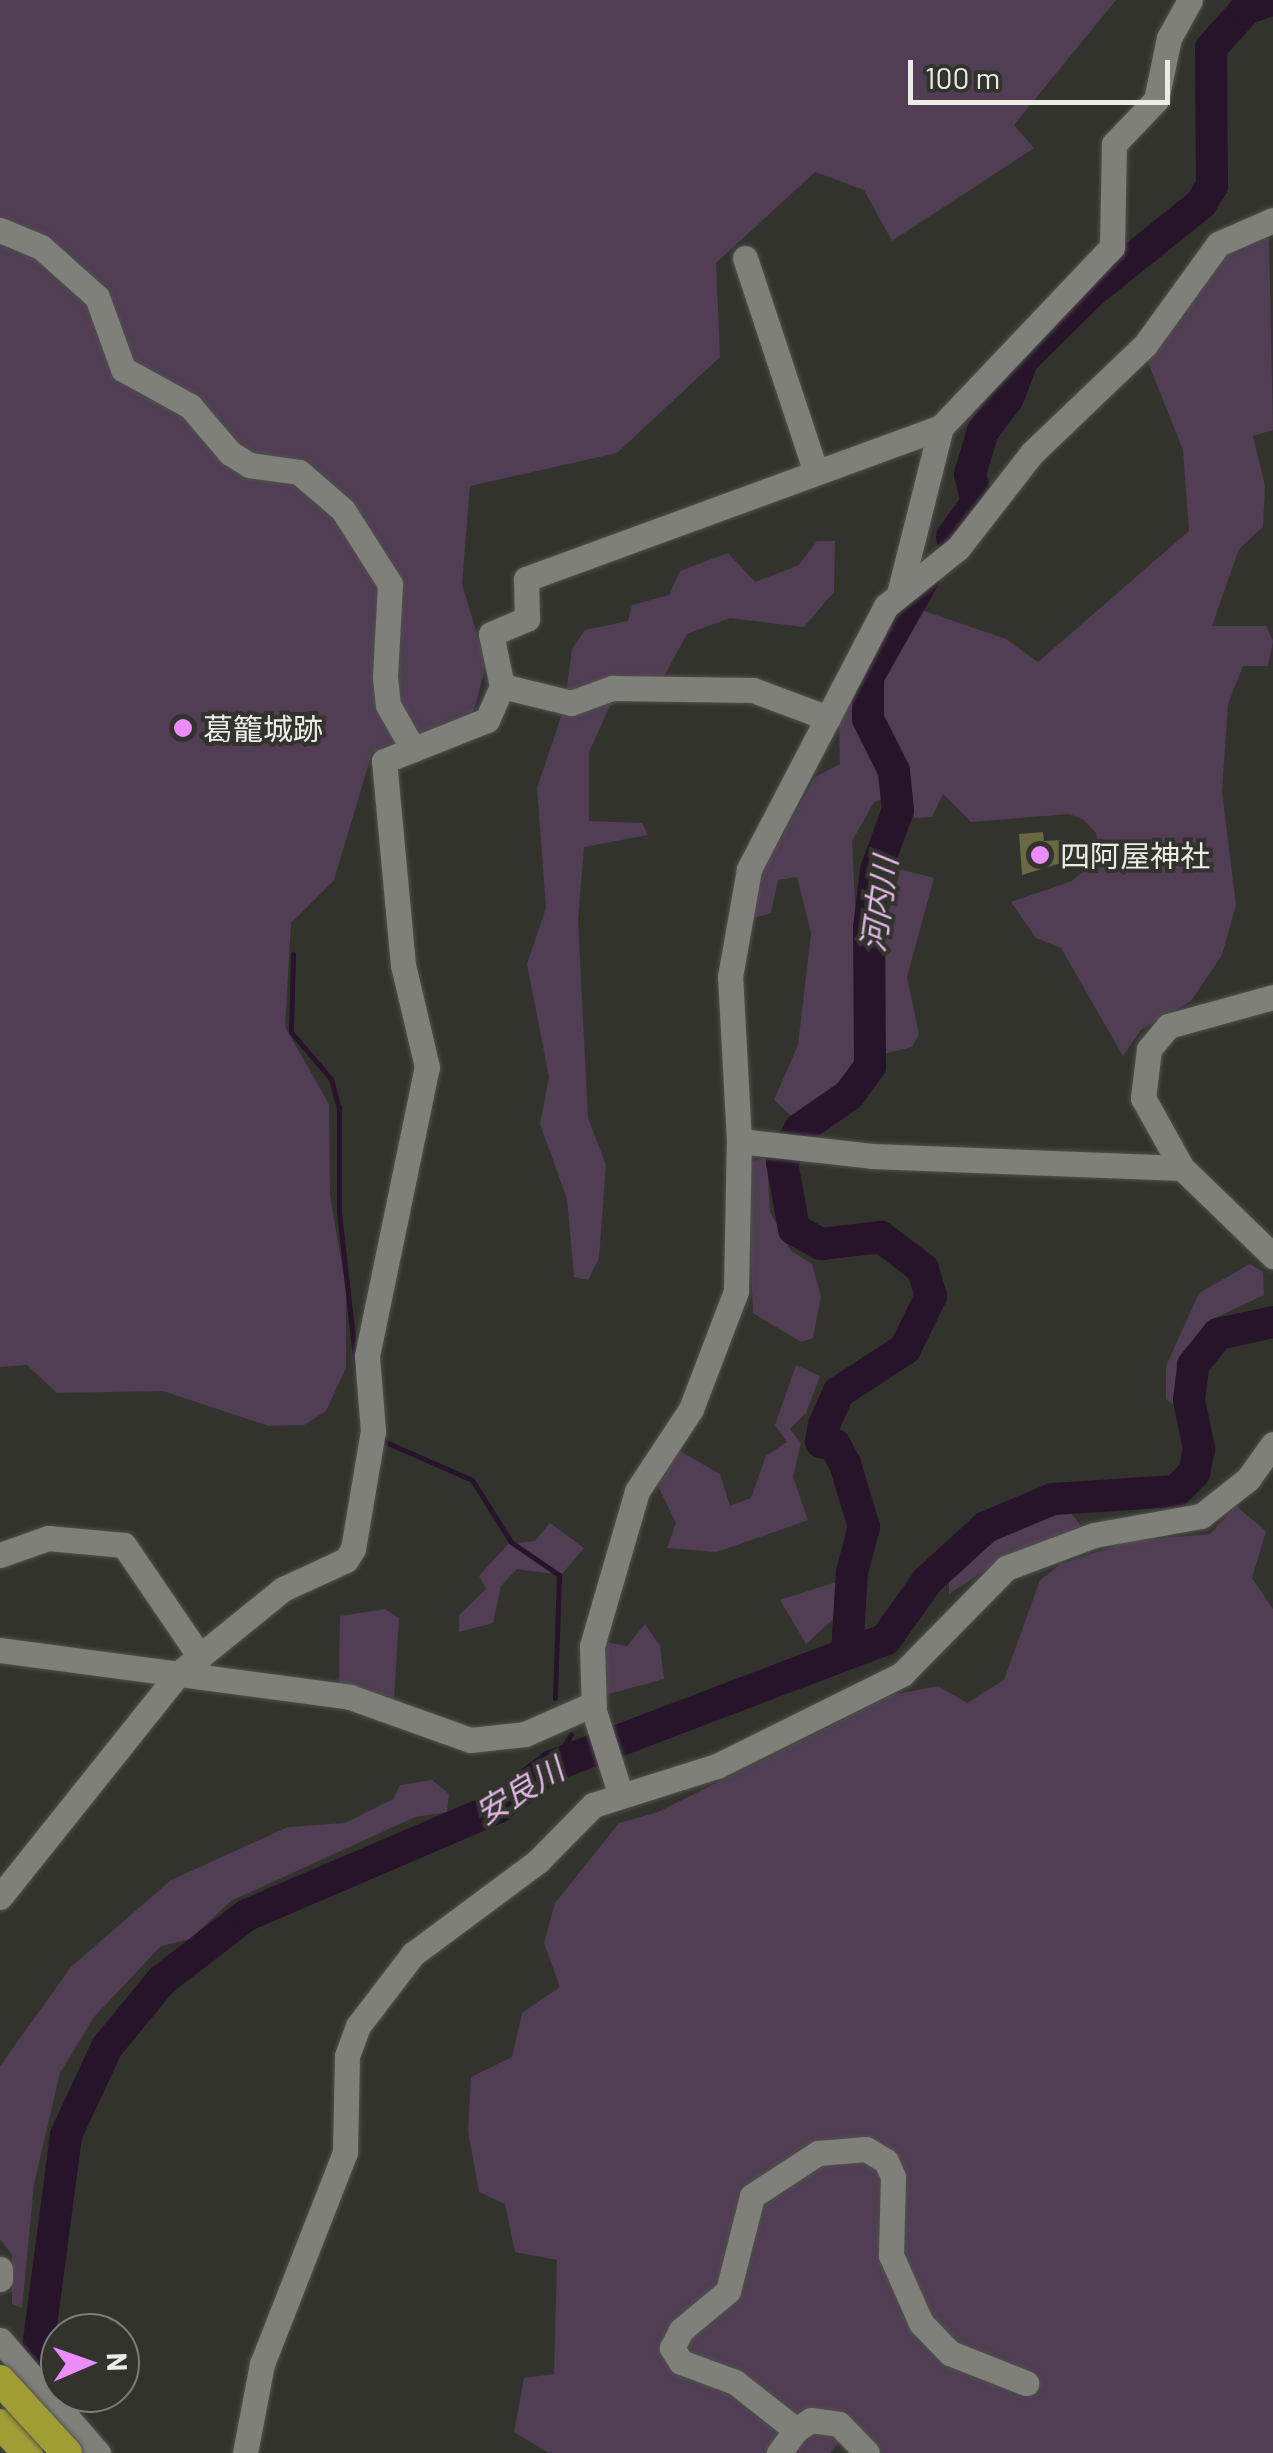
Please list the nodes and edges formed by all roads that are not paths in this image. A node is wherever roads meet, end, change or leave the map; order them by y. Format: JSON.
{"nodes":[{"id":1,"x":1190,"y":0,"type":"edge"},
{"id":2,"x":1273,"y":220,"type":"edge"},
{"id":3,"x":0,"y":230,"type":"edge"},
{"id":4,"x":745,"y":258,"type":"dead end"},
{"id":5,"x":941,"y":427,"type":"junction"},
{"id":6,"x":816,"y":473,"type":"junction"},
{"id":7,"x":915,"y":580,"type":"junction"},
{"id":8,"x":502,"y":686,"type":"junction"},
{"id":9,"x":828,"y":718,"type":"junction"},
{"id":10,"x":413,"y":750,"type":"junction"},
{"id":11,"x":1273,"y":997,"type":"edge"},
{"id":12,"x":740,"y":1141,"type":"junction"},
{"id":13,"x":1182,"y":1168,"type":"junction"},
{"id":14,"x":1273,"y":1256,"type":"edge"},
{"id":15,"x":1273,"y":1444,"type":"edge"},
{"id":16,"x":0,"y":1555,"type":"edge"},
{"id":17,"x":0,"y":1650,"type":"edge"},
{"id":18,"x":200,"y":1657,"type":"junction"},
{"id":19,"x":178,"y":1674,"type":"junction"},
{"id":20,"x":593,"y":1708,"type":"junction"},
{"id":21,"x":617,"y":1784,"type":"junction"},
{"id":22,"x":0,"y":1897,"type":"edge"},
{"id":23,"x":0,"y":2269,"type":"edge"},
{"id":24,"x":0,"y":2279,"type":"edge"},
{"id":25,"x":4,"y":2359,"type":"edge"},
{"id":26,"x":1026,"y":2383,"type":"dead end"},
{"id":27,"x":40,"y":2391,"type":"edge"},
{"id":28,"x":53,"y":2413,"type":"edge"},
{"id":29,"x":63,"y":2413,"type":"edge"},
{"id":30,"x":0,"y":2424,"type":"edge"},
{"id":31,"x":796,"y":2430,"type":"junction"},
{"id":32,"x":31,"y":2453,"type":"edge"},
{"id":33,"x":67,"y":2453,"type":"edge"},
{"id":34,"x":98,"y":2453,"type":"edge"},
{"id":35,"x":246,"y":2453,"type":"edge"},
{"id":36,"x":779,"y":2453,"type":"edge"},
{"id":37,"x":867,"y":2453,"type":"edge"}],
"edges":[{"from":1,"to":5,"type":"street"},
{"from":2,"to":7,"type":"street"},
{"from":3,"to":10,"type":"street"},
{"from":4,"to":6,"type":"street"},
{"from":5,"to":6,"type":"street"},
{"from":5,"to":7,"type":"street"},
{"from":6,"to":8,"type":"street"},
{"from":7,"to":9,"type":"street"},
{"from":8,"to":9,"type":"street"},
{"from":8,"to":10,"type":"street"},
{"from":9,"to":12,"type":"street"},
{"from":10,"to":18,"type":"street"},
{"from":11,"to":13,"type":"street"},
{"from":12,"to":13,"type":"street"},
{"from":12,"to":20,"type":"street"},
{"from":13,"to":14,"type":"street"},
{"from":15,"to":21,"type":"street"},
{"from":16,"to":18,"type":"street"},
{"from":17,"to":19,"type":"street"},
{"from":18,"to":19,"type":"street"},
{"from":19,"to":20,"type":"street"},
{"from":19,"to":22,"type":"street"},
{"from":20,"to":21,"type":"street"},
{"from":21,"to":35,"type":"street"},
{"from":23,"to":24,"type":"street"},
{"from":25,"to":27,"type":"street"},
{"from":25,"to":33,"type":"highway","bridge":true},
{"from":26,"to":31,"type":"street"},
{"from":28,"to":32,"type":"street"},
{"from":29,"to":34,"type":"street"},
{"from":30,"to":32,"type":"highway"},
{"from":31,"to":36,"type":"street"},
{"from":31,"to":37,"type":"street"}]}
